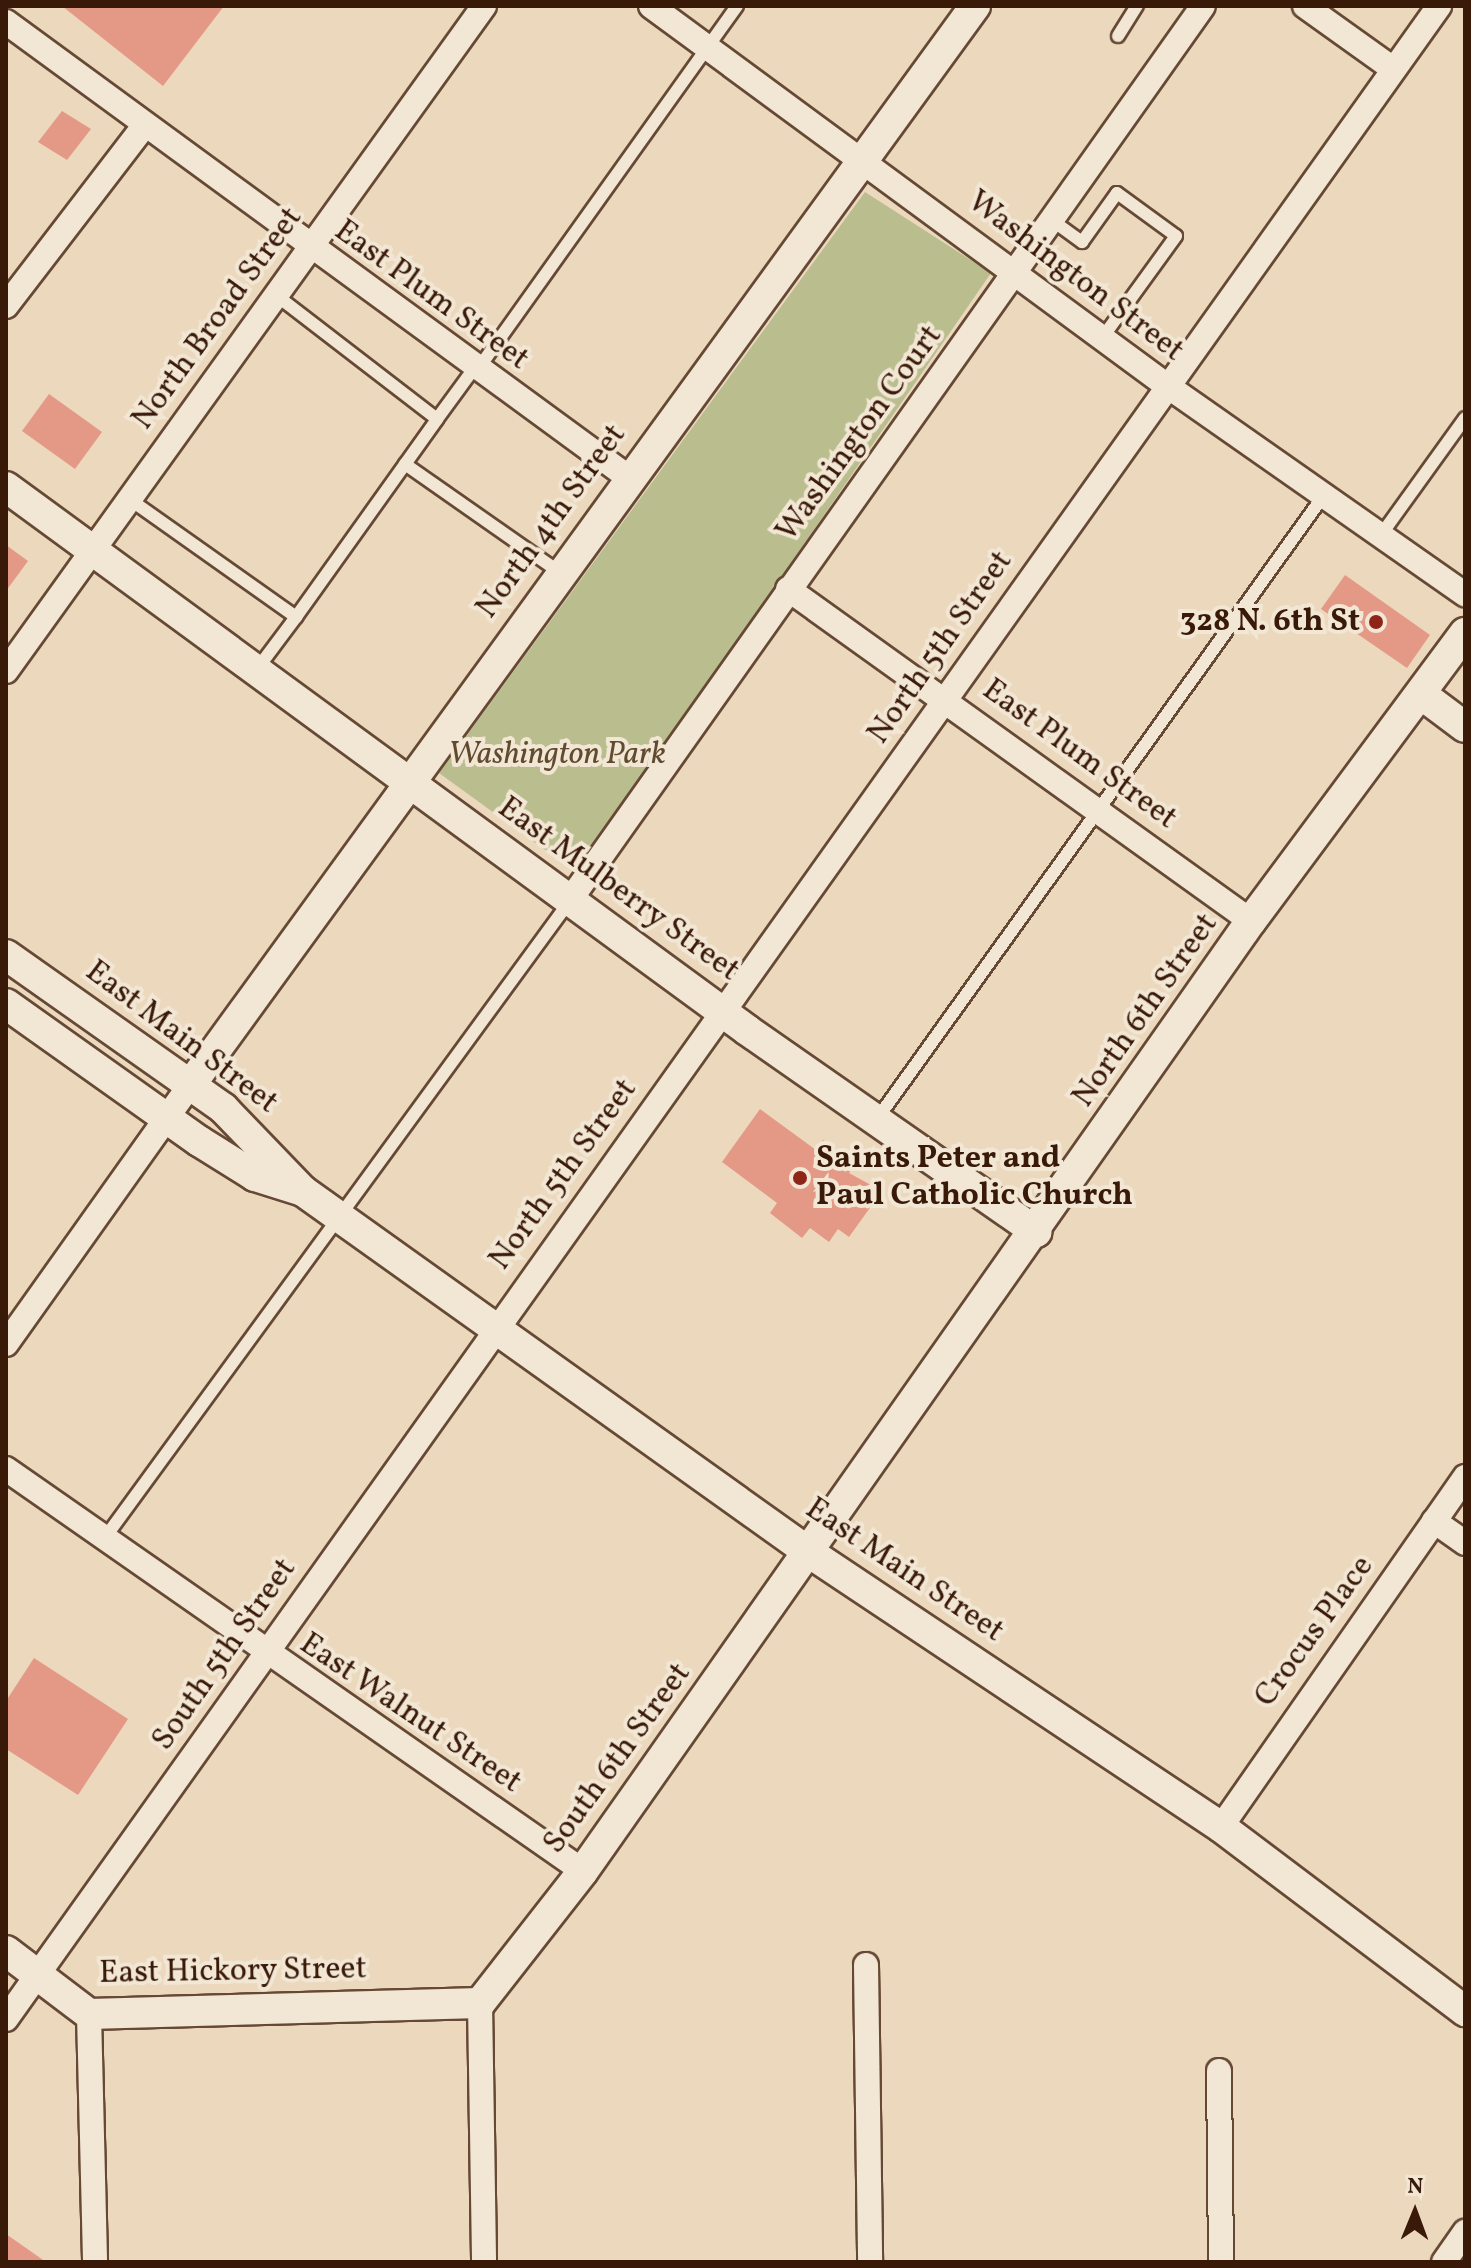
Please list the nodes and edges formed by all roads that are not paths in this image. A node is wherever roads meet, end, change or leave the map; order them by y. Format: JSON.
{"nodes":[{"id":1,"x":484,"y":6,"type":"edge"},
{"id":2,"x":651,"y":6,"type":"edge"},
{"id":3,"x":737,"y":6,"type":"edge"},
{"id":4,"x":975,"y":6,"type":"edge"},
{"id":5,"x":1137,"y":6,"type":"edge"},
{"id":6,"x":1203,"y":6,"type":"edge"},
{"id":7,"x":1305,"y":6,"type":"edge"},
{"id":8,"x":1439,"y":6,"type":"edge"},
{"id":9,"x":6,"y":22,"type":"edge"},
{"id":10,"x":1118,"y":36,"type":"dead end"},
{"id":11,"x":708,"y":48,"type":"junction"},
{"id":12,"x":1393,"y":69,"type":"junction"},
{"id":13,"x":145,"y":125,"type":"junction"},
{"id":14,"x":864,"y":163,"type":"junction"},
{"id":15,"x":1053,"y":221,"type":"junction"},
{"id":16,"x":309,"y":247,"type":"junction"},
{"id":17,"x":1018,"y":270,"type":"junction"},
{"id":18,"x":276,"y":295,"type":"junction"},
{"id":19,"x":6,"y":306,"type":"edge"},
{"id":20,"x":1103,"y":337,"type":"junction"},
{"id":21,"x":476,"y":368,"type":"junction"},
{"id":22,"x":1166,"y":385,"type":"junction"},
{"id":23,"x":1465,"y":418,"type":"edge"},
{"id":24,"x":437,"y":419,"type":"junction"},
{"id":25,"x":405,"y":464,"type":"junction"},
{"id":26,"x":628,"y":477,"type":"junction"},
{"id":27,"x":6,"y":487,"type":"edge"},
{"id":28,"x":1324,"y":495,"type":"junction"},
{"id":29,"x":128,"y":498,"type":"junction"},
{"id":30,"x":1381,"y":535,"type":"junction"},
{"id":31,"x":93,"y":548,"type":"junction"},
{"id":32,"x":559,"y":572,"type":"junction"},
{"id":33,"x":788,"y":589,"type":"junction"},
{"id":34,"x":1465,"y":594,"type":"edge"},
{"id":35,"x":296,"y":617,"type":"junction"},
{"id":36,"x":1465,"y":633,"type":"edge"},
{"id":37,"x":257,"y":669,"type":"junction"},
{"id":38,"x":6,"y":671,"type":"edge"},
{"id":39,"x":1421,"y":694,"type":"junction"},
{"id":40,"x":946,"y":697,"type":"junction"},
{"id":41,"x":1465,"y":727,"type":"edge"},
{"id":42,"x":408,"y":780,"type":"junction"},
{"id":43,"x":1097,"y":807,"type":"junction"},
{"id":44,"x":570,"y":900,"type":"junction"},
{"id":45,"x":1251,"y":921,"type":"junction"},
{"id":46,"x":6,"y":955,"type":"edge"},
{"id":47,"x":8,"y":1009,"type":"edge"},
{"id":48,"x":721,"y":1011,"type":"junction"},
{"id":49,"x":191,"y":1084,"type":"junction"},
{"id":50,"x":877,"y":1119,"type":"junction"},
{"id":51,"x":166,"y":1120,"type":"junction"},
{"id":52,"x":303,"y":1191,"type":"junction"},
{"id":53,"x":336,"y":1214,"type":"junction"},
{"id":54,"x":1037,"y":1232,"type":"junction"},
{"id":55,"x":495,"y":1326,"type":"junction"},
{"id":56,"x":6,"y":1344,"type":"edge"},
{"id":57,"x":6,"y":1469,"type":"edge"},
{"id":58,"x":1465,"y":1477,"type":"edge"},
{"id":59,"x":1434,"y":1521,"type":"junction"},
{"id":60,"x":104,"y":1539,"type":"junction"},
{"id":61,"x":1465,"y":1543,"type":"edge"},
{"id":62,"x":810,"y":1553,"type":"junction"},
{"id":63,"x":266,"y":1654,"type":"junction"},
{"id":64,"x":1221,"y":1827,"type":"junction"},
{"id":65,"x":583,"y":1871,"type":"junction"},
{"id":66,"x":6,"y":1951,"type":"edge"},
{"id":67,"x":866,"y":1965,"type":"dead end"},
{"id":68,"x":38,"y":1975,"type":"junction"},
{"id":69,"x":480,"y":2003,"type":"junction"},
{"id":70,"x":1465,"y":2011,"type":"edge"},
{"id":71,"x":89,"y":2014,"type":"junction"},
{"id":72,"x":6,"y":2019,"type":"edge"},
{"id":73,"x":1219,"y":2071,"type":"dead end"},
{"id":74,"x":1465,"y":2232,"type":"edge"},
{"id":75,"x":95,"y":2262,"type":"edge"},
{"id":76,"x":484,"y":2262,"type":"edge"},
{"id":77,"x":870,"y":2262,"type":"edge"},
{"id":78,"x":1221,"y":2262,"type":"edge"},
{"id":79,"x":1444,"y":2262,"type":"edge"}],
"edges":[{"from":1,"to":16,"type":"street","name":"North Broad Street"},
{"from":2,"to":11,"type":"street","name":"Washington Street"},
{"from":3,"to":11,"type":"lane"},
{"from":4,"to":14,"type":"street","name":"North 4th Street"},
{"from":5,"to":10,"type":"lane"},
{"from":6,"to":15,"type":"street","name":"Washington Court"},
{"from":7,"to":12,"type":"street"},
{"from":8,"to":12,"type":"street","name":"North 5th Street"},
{"from":9,"to":13,"type":"street","name":"East Plum Street"},
{"from":11,"to":14,"type":"street","name":"Washington Street"},
{"from":11,"to":21,"type":"lane"},
{"from":12,"to":22,"type":"street","name":"North 5th Street"},
{"from":13,"to":16,"type":"street","name":"East Plum Street"},
{"from":13,"to":19,"type":"street"},
{"from":14,"to":17,"type":"street","name":"Washington Street"},
{"from":14,"to":26,"type":"street","name":"North 4th Street"},
{"from":15,"to":17,"type":"street","name":"Washington Court"},
{"from":15,"to":20,"type":"lane"},
{"from":16,"to":18,"type":"street","name":"North Broad Street"},
{"from":16,"to":21,"type":"street","name":"East Plum Street"},
{"from":17,"to":20,"type":"street","name":"Washington Street"},
{"from":17,"to":33,"type":"street","name":"Washington Court"},
{"from":18,"to":24,"type":"lane"},
{"from":18,"to":29,"type":"street","name":"North Broad Street"},
{"from":20,"to":22,"type":"street","name":"Washington Street"},
{"from":21,"to":24,"type":"lane"},
{"from":21,"to":26,"type":"street","name":"East Plum Street"},
{"from":22,"to":28,"type":"street","name":"Washington Street"},
{"from":22,"to":40,"type":"street","name":"North 5th Street"},
{"from":23,"to":30,"type":"lane"},
{"from":24,"to":25,"type":"lane"},
{"from":25,"to":32,"type":"lane"},
{"from":25,"to":35,"type":"lane"},
{"from":26,"to":32,"type":"street","name":"North 4th Street"},
{"from":27,"to":31,"type":"street","name":"East Mulberry Street"},
{"from":28,"to":30,"type":"street","name":"Washington Street"},
{"from":28,"to":43,"type":"lane"},
{"from":29,"to":31,"type":"street","name":"North Broad Street"},
{"from":29,"to":35,"type":"lane"},
{"from":30,"to":34,"type":"street","name":"Washington Street"},
{"from":31,"to":37,"type":"street","name":"East Mulberry Street"},
{"from":31,"to":38,"type":"street","name":"North Broad Street"},
{"from":32,"to":42,"type":"street","name":"North 4th Street"},
{"from":33,"to":40,"type":"street","name":"East Plum Street"},
{"from":33,"to":44,"type":"street","name":"Washington Court"},
{"from":35,"to":37,"type":"lane"},
{"from":36,"to":39,"type":"street","name":"North 6th Street"},
{"from":37,"to":42,"type":"street","name":"East Mulberry Street"},
{"from":39,"to":41,"type":"street"},
{"from":39,"to":45,"type":"street","name":"North 6th Street"},
{"from":40,"to":43,"type":"street","name":"East Plum Street"},
{"from":40,"to":48,"type":"street","name":"North 5th Street"},
{"from":42,"to":44,"type":"street","name":"East Mulberry Street"},
{"from":42,"to":49,"type":"street","name":"North 4th Street"},
{"from":43,"to":45,"type":"street","name":"East Plum Street"},
{"from":43,"to":50,"type":"lane"},
{"from":44,"to":48,"type":"street","name":"East Mulberry Street"},
{"from":44,"to":53,"type":"lane"},
{"from":45,"to":54,"type":"street","name":"North 6th Street"},
{"from":46,"to":49,"type":"street","name":"East Main Street"},
{"from":47,"to":51,"type":"street","name":"East Main Street"},
{"from":48,"to":50,"type":"street","name":"East Mulberry Street"},
{"from":48,"to":55,"type":"street","name":"North 5th Street"},
{"from":49,"to":51,"type":"street"},
{"from":49,"to":52,"type":"street","name":"East Main Street"},
{"from":50,"to":54,"type":"street","name":"East Mulberry Street"},
{"from":51,"to":52,"type":"street","name":"East Main Street"},
{"from":51,"to":56,"type":"street"},
{"from":52,"to":53,"type":"street","name":"East Main Street"},
{"from":53,"to":55,"type":"street","name":"East Main Street"},
{"from":53,"to":60,"type":"lane"},
{"from":54,"to":62,"type":"street","name":"North 6th Street"},
{"from":55,"to":62,"type":"street","name":"East Main Street"},
{"from":55,"to":63,"type":"street","name":"South 5th Street"},
{"from":57,"to":60,"type":"street","name":"East Walnut Street"},
{"from":58,"to":59,"type":"street","name":"Crocus Place"},
{"from":59,"to":61,"type":"street"},
{"from":59,"to":64,"type":"street","name":"Crocus Place"},
{"from":60,"to":63,"type":"street","name":"East Walnut Street"},
{"from":62,"to":64,"type":"street","name":"East Main Street"},
{"from":62,"to":65,"type":"street","name":"South 6th Street"},
{"from":63,"to":65,"type":"street","name":"East Walnut Street"},
{"from":63,"to":68,"type":"street","name":"South 5th Street"},
{"from":64,"to":70,"type":"street","name":"East Main Street"},
{"from":65,"to":69,"type":"street","name":"South 6th Street"},
{"from":66,"to":68,"type":"street","name":"East Hickory Street"},
{"from":67,"to":77,"type":"street"},
{"from":68,"to":71,"type":"street","name":"East Hickory Street"},
{"from":68,"to":72,"type":"street","name":"South 5th Street"},
{"from":69,"to":71,"type":"street","name":"East Hickory Street"},
{"from":69,"to":76,"type":"street"},
{"from":71,"to":75,"type":"street"},
{"from":73,"to":78,"type":"street"},
{"from":74,"to":79,"type":"street"}]}
